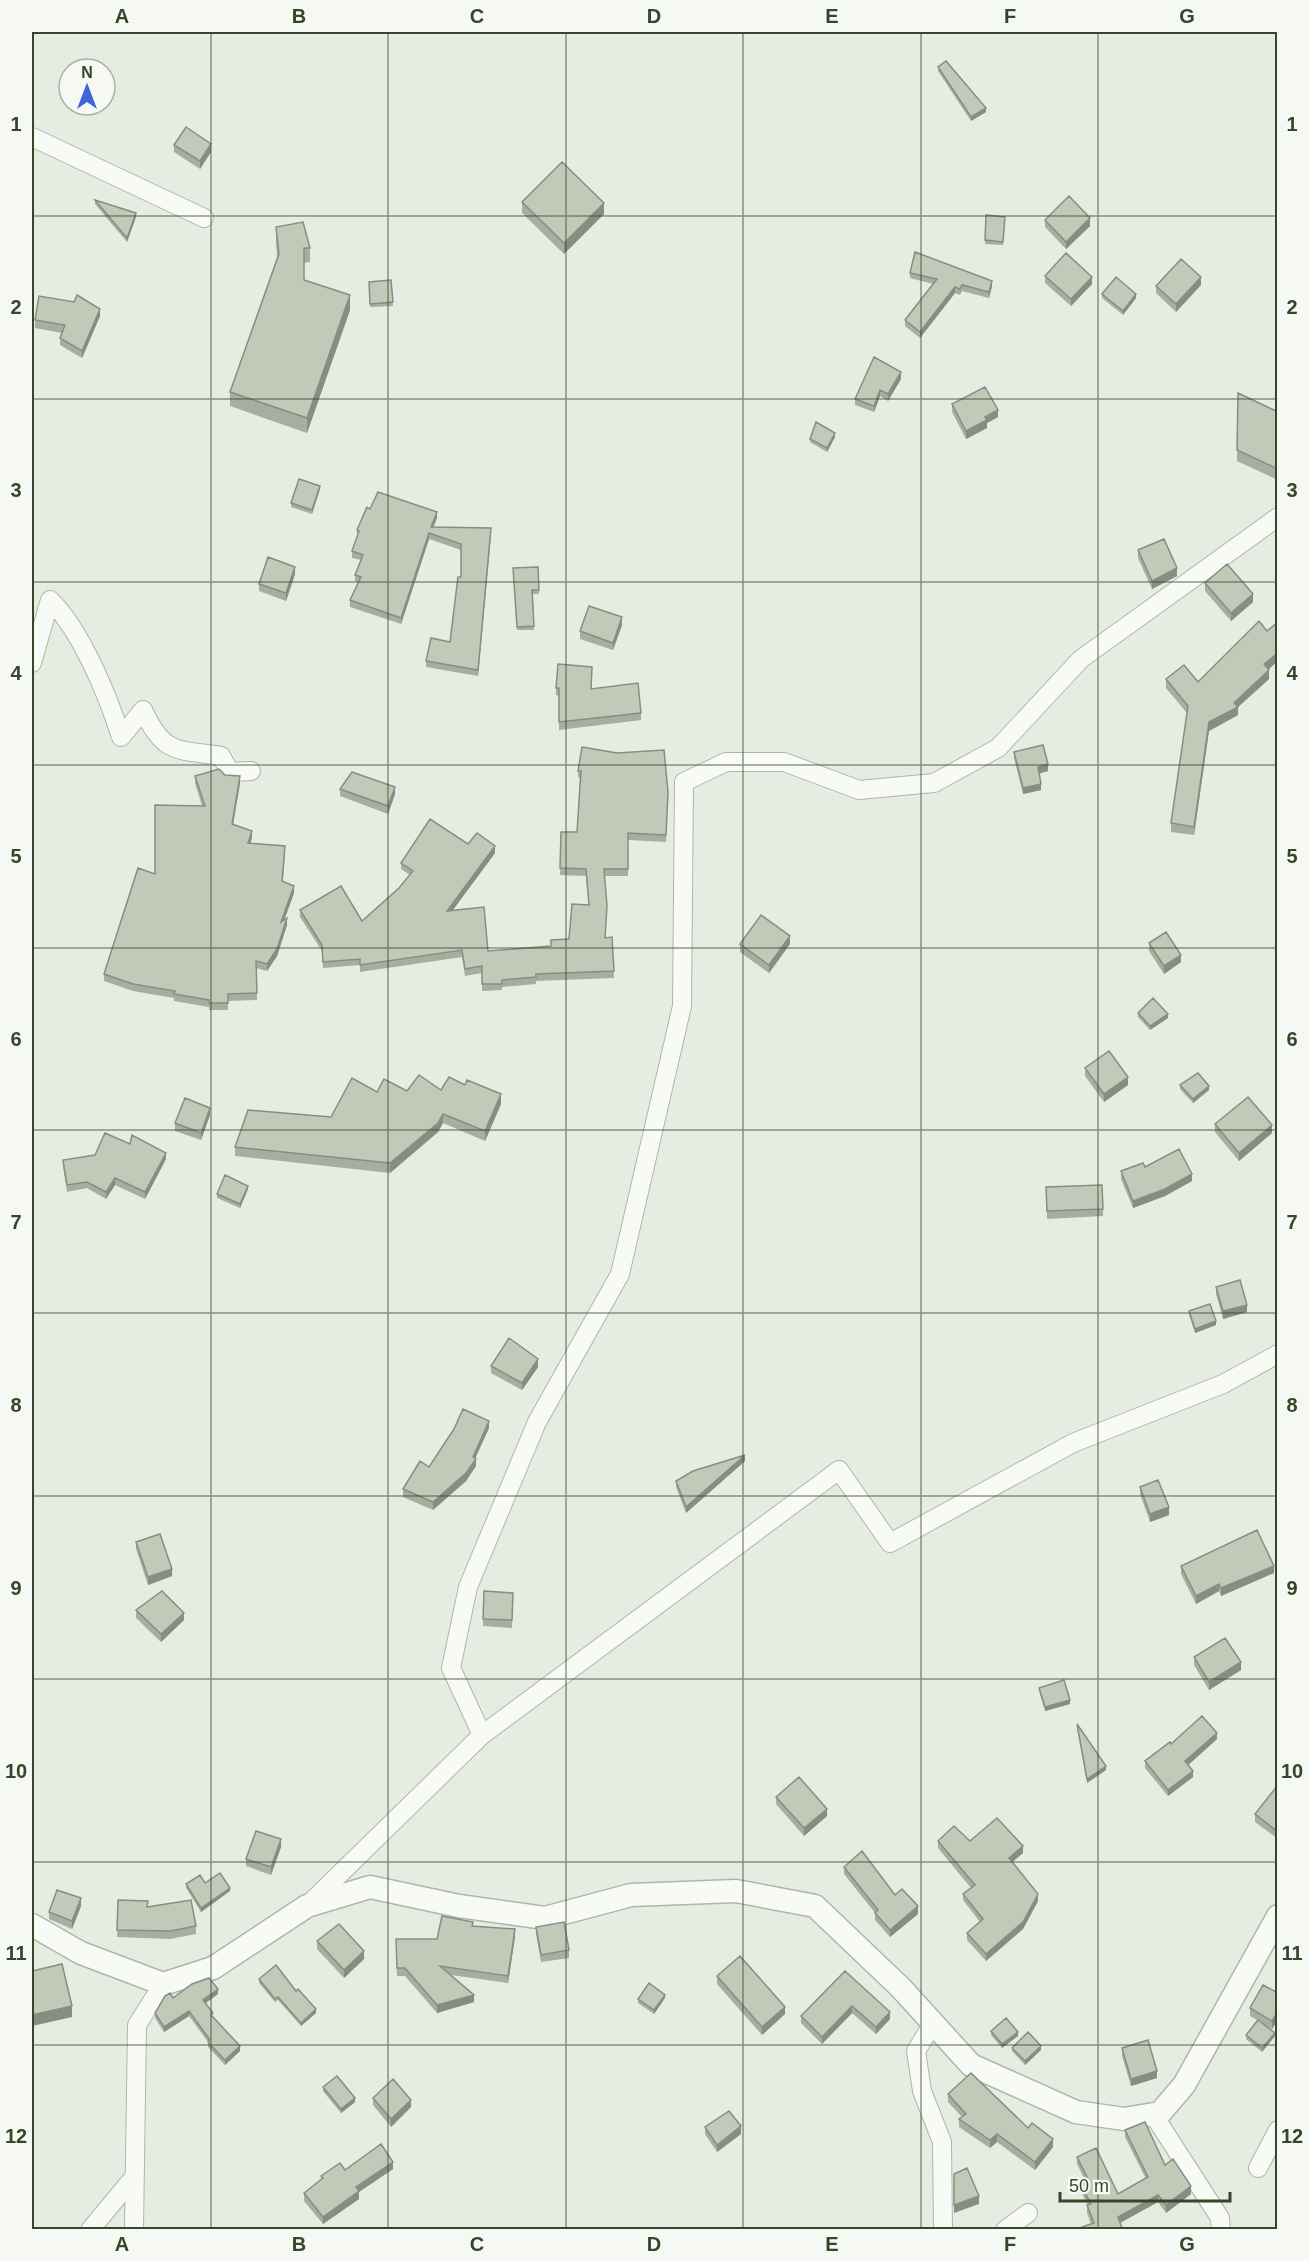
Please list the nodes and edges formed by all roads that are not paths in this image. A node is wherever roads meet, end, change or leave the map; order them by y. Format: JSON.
{"nodes":[{"id":1,"x":32,"y":137,"type":"edge"},
{"id":2,"x":204,"y":218,"type":"dead end"},
{"id":3,"x":1278,"y":517,"type":"edge"},
{"id":4,"x":32,"y":663,"type":"edge"},
{"id":5,"x":251,"y":771,"type":"dead end"},
{"id":6,"x":1278,"y":1353,"type":"edge"},
{"id":7,"x":482,"y":1735,"type":"junction"},
{"id":8,"x":307,"y":1906,"type":"junction"},
{"id":9,"x":1278,"y":1916,"type":"edge"},
{"id":10,"x":32,"y":1925,"type":"edge"},
{"id":11,"x":163,"y":1984,"type":"junction"},
{"id":12,"x":933,"y":2023,"type":"junction"},
{"id":13,"x":1153,"y":2114,"type":"junction"},
{"id":14,"x":1278,"y":2130,"type":"edge"},
{"id":15,"x":1258,"y":2168,"type":"dead end"},
{"id":16,"x":134,"y":2177,"type":"junction"},
{"id":17,"x":90,"y":2229,"type":"edge"},
{"id":18,"x":134,"y":2229,"type":"edge"},
{"id":19,"x":944,"y":2229,"type":"edge"},
{"id":20,"x":1005,"y":2229,"type":"edge"},
{"id":21,"x":1024,"y":2229,"type":"edge"},
{"id":22,"x":1221,"y":2229,"type":"edge"}],
"edges":[{"from":1,"to":2,"type":"street"},
{"from":3,"to":7,"type":"street"},
{"from":4,"to":5,"type":"street"},
{"from":6,"to":7,"type":"street"},
{"from":7,"to":8,"type":"street"},
{"from":8,"to":11,"type":"street"},
{"from":8,"to":12,"type":"street"},
{"from":9,"to":13,"type":"street"},
{"from":10,"to":11,"type":"street"},
{"from":11,"to":16,"type":"street"},
{"from":12,"to":13,"type":"street"},
{"from":12,"to":19,"type":"street"},
{"from":13,"to":22,"type":"street"},
{"from":14,"to":15,"type":"street"},
{"from":16,"to":17,"type":"street"},
{"from":16,"to":18,"type":"street"},
{"from":20,"to":21,"type":"street"}]}
